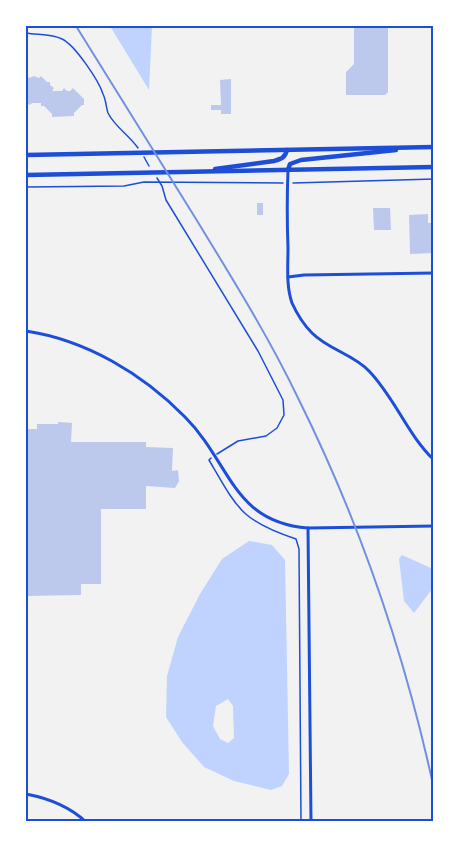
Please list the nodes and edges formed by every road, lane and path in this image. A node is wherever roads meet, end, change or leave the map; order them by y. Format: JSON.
{"nodes":[{"id":1,"x":26,"y":33,"type":"edge"},
{"id":2,"x":423,"y":147,"type":"junction"},
{"id":3,"x":434,"y":147,"type":"edge"},
{"id":4,"x":287,"y":150,"type":"junction"},
{"id":5,"x":26,"y":155,"type":"edge"},
{"id":6,"x":434,"y":167,"type":"edge"},
{"id":7,"x":150,"y":168,"type":"dead end"},
{"id":8,"x":288,"y":170,"type":"junction"},
{"id":9,"x":191,"y":172,"type":"junction"},
{"id":10,"x":26,"y":176,"type":"edge"},
{"id":11,"x":156,"y":177,"type":"dead end"},
{"id":12,"x":434,"y":179,"type":"edge"},
{"id":13,"x":288,"y":183,"type":"junction"},
{"id":14,"x":26,"y":188,"type":"edge"},
{"id":15,"x":434,"y":273,"type":"edge"},
{"id":16,"x":288,"y":277,"type":"junction"},
{"id":17,"x":26,"y":331,"type":"edge"},
{"id":18,"x":215,"y":455,"type":"junction"},
{"id":19,"x":434,"y":460,"type":"edge"},
{"id":20,"x":434,"y":526,"type":"edge"},
{"id":21,"x":308,"y":528,"type":"junction"},
{"id":22,"x":26,"y":794,"type":"edge"},
{"id":23,"x":86,"y":822,"type":"edge"},
{"id":24,"x":301,"y":822,"type":"edge"},
{"id":25,"x":311,"y":822,"type":"edge"}],
"edges":[{"from":1,"to":7,"type":"path"},
{"from":2,"to":3,"type":"highway"},
{"from":2,"to":4,"type":"highway"},
{"from":2,"to":8,"type":"highway"},
{"from":4,"to":5,"type":"highway"},
{"from":4,"to":9,"type":"highway"},
{"from":6,"to":8,"type":"highway"},
{"from":8,"to":9,"type":"highway"},
{"from":8,"to":13,"type":"street"},
{"from":9,"to":10,"type":"highway"},
{"from":11,"to":18,"type":"path"},
{"from":12,"to":13,"type":"path"},
{"from":13,"to":14,"type":"path"},
{"from":13,"to":16,"type":"street"},
{"from":15,"to":16,"type":"street"},
{"from":16,"to":19,"type":"street"},
{"from":17,"to":18,"type":"street"},
{"from":18,"to":21,"type":"street"},
{"from":18,"to":24,"type":"path"},
{"from":20,"to":21,"type":"street"},
{"from":21,"to":25,"type":"street"},
{"from":22,"to":23,"type":"street"}]}
